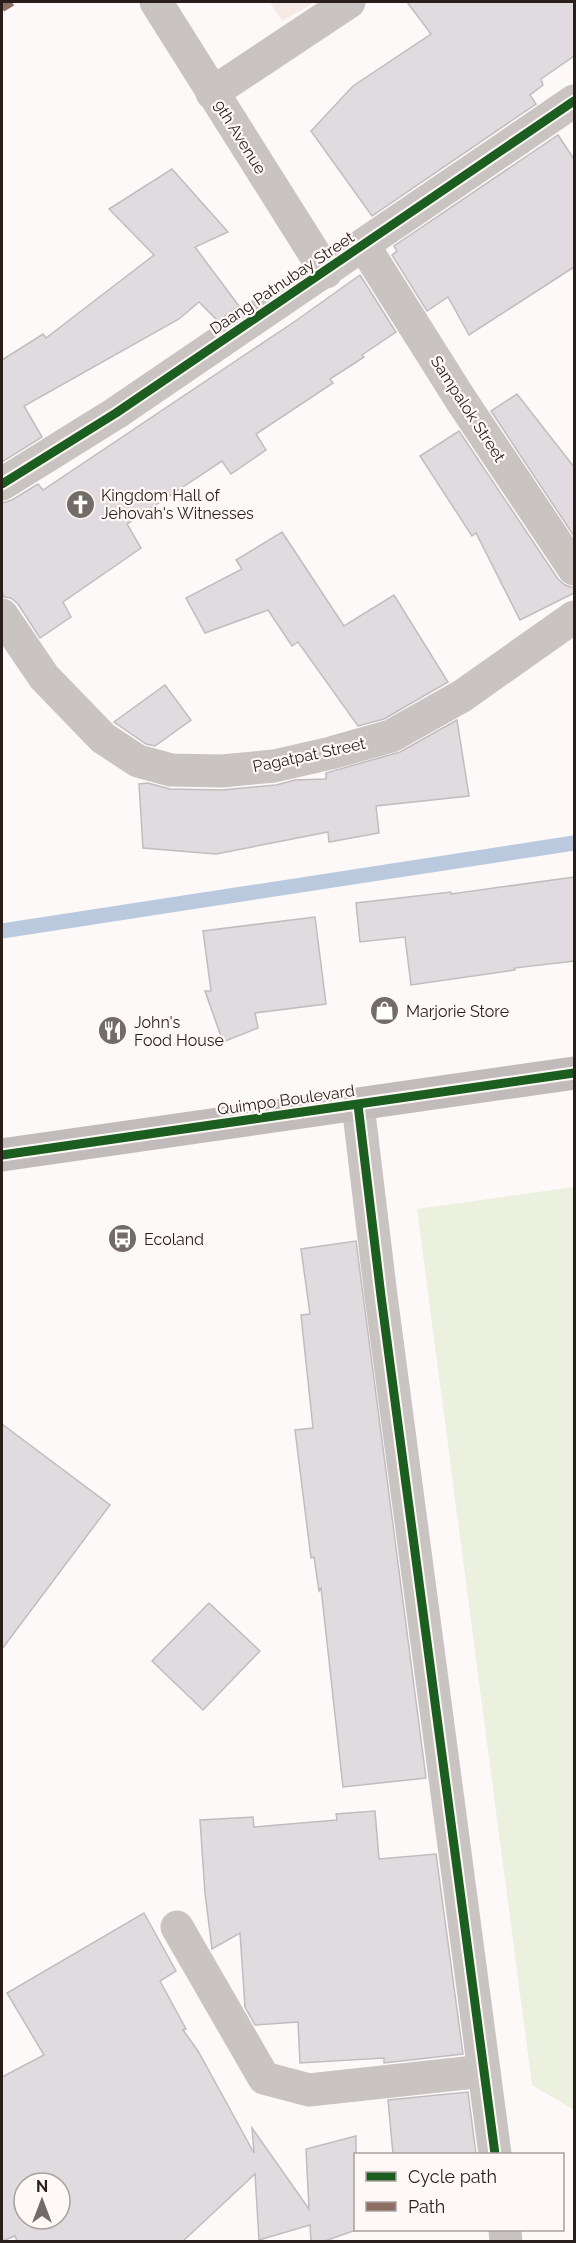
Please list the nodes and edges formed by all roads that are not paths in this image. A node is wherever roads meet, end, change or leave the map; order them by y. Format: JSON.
{"nodes":[{"id":1,"x":156,"y":2,"type":"edge"},
{"id":2,"x":349,"y":2,"type":"edge"},
{"id":3,"x":212,"y":93,"type":"junction"},
{"id":4,"x":574,"y":101,"type":"edge"},
{"id":5,"x":364,"y":246,"type":"junction"},
{"id":6,"x":326,"y":272,"type":"junction"},
{"id":7,"x":2,"y":484,"type":"edge"},
{"id":8,"x":574,"y":569,"type":"edge"},
{"id":9,"x":2,"y":615,"type":"edge"},
{"id":10,"x":574,"y":616,"type":"edge"},
{"id":11,"x":574,"y":1073,"type":"edge"},
{"id":12,"x":358,"y":1105,"type":"junction"},
{"id":13,"x":2,"y":1155,"type":"edge"},
{"id":14,"x":177,"y":1927,"type":"dead end"},
{"id":15,"x":484,"y":2070,"type":"junction"},
{"id":16,"x":495,"y":2153,"type":"edge"}],
"edges":[{"from":1,"to":3,"type":"street","name":"9th Avenue"},
{"from":2,"to":3,"type":"street"},
{"from":3,"to":6,"type":"street","name":"9th Avenue"},
{"from":4,"to":5,"type":"street","name":"Daang Patnubay Street"},
{"from":5,"to":6,"type":"street","name":"Daang Patnubay Street"},
{"from":5,"to":8,"type":"street","name":"Sampalok Street"},
{"from":6,"to":7,"type":"street","name":"Daang Patnubay Street"},
{"from":9,"to":10,"type":"street","name":"Pagatpat Street"},
{"from":11,"to":12,"type":"main road","name":"Quimpo Boulevard"},
{"from":12,"to":13,"type":"main road","name":"Quimpo Boulevard"},
{"from":12,"to":15,"type":"street"},
{"from":14,"to":15,"type":"street"},
{"from":15,"to":16,"type":"street"}]}
